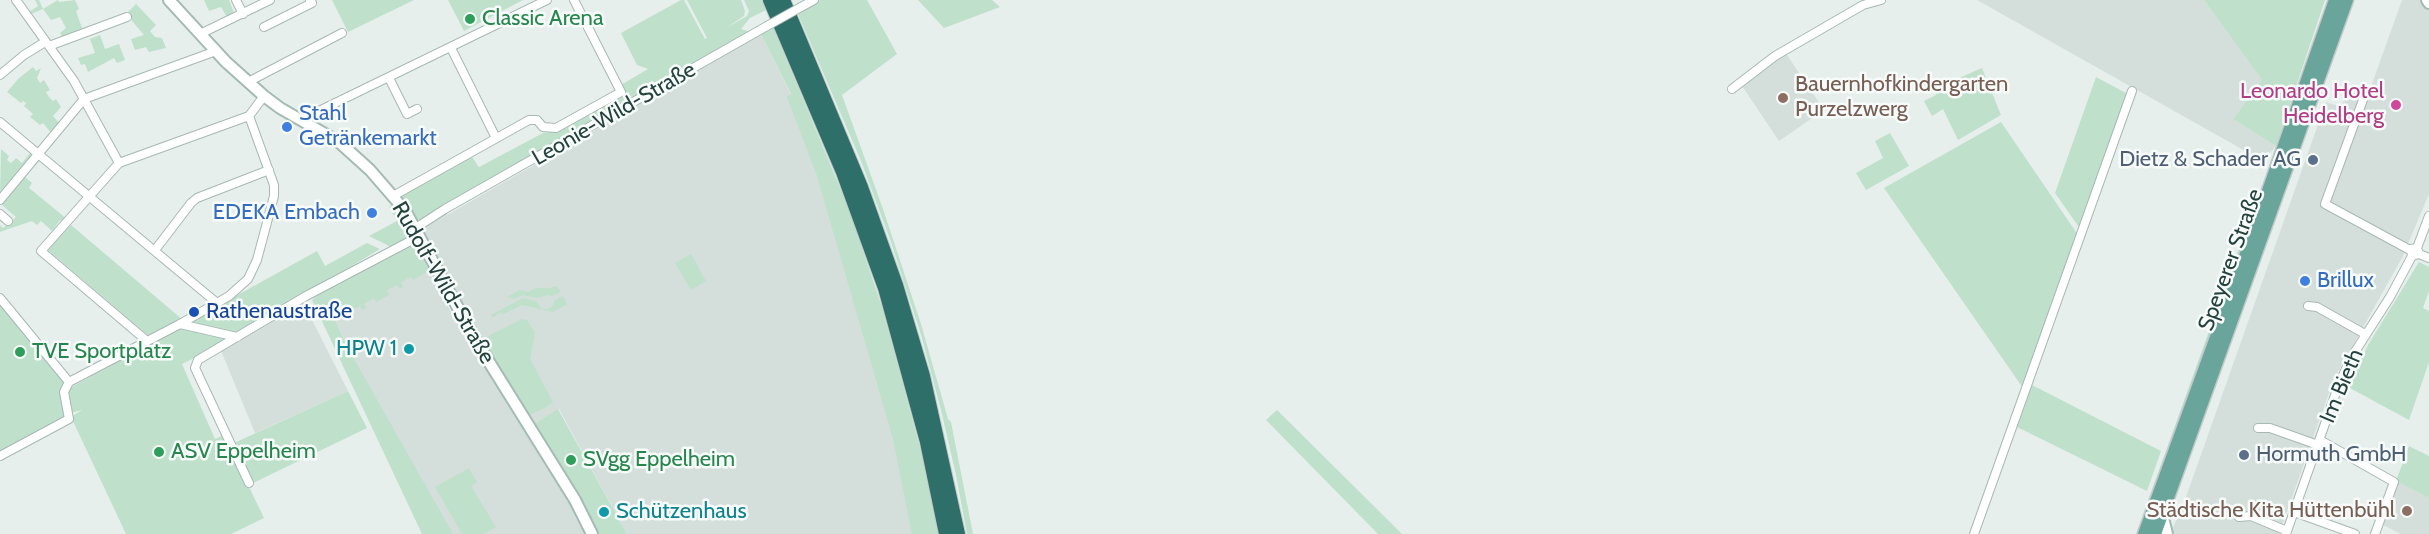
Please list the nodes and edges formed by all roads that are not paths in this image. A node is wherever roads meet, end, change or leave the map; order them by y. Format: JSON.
{"nodes":[{"id":1,"x":16,"y":0,"type":"edge"},
{"id":2,"x":169,"y":0,"type":"edge"},
{"id":3,"x":236,"y":0,"type":"edge"},
{"id":4,"x":270,"y":0,"type":"edge"},
{"id":5,"x":310,"y":0,"type":"edge"},
{"id":6,"x":547,"y":0,"type":"edge"},
{"id":7,"x":574,"y":0,"type":"edge"},
{"id":8,"x":770,"y":0,"type":"edge"},
{"id":9,"x":783,"y":0,"type":"edge"},
{"id":10,"x":814,"y":0,"type":"edge"},
{"id":11,"x":1881,"y":0,"type":"edge"},
{"id":12,"x":2335,"y":0,"type":"edge"},
{"id":13,"x":2347,"y":0,"type":"edge"},
{"id":14,"x":243,"y":14,"type":"junction"},
{"id":15,"x":127,"y":17,"type":"dead end"},
{"id":16,"x":264,"y":27,"type":"dead end"},
{"id":17,"x":342,"y":33,"type":"dead end"},
{"id":18,"x":200,"y":34,"type":"junction"},
{"id":19,"x":47,"y":44,"type":"junction"},
{"id":20,"x":451,"y":48,"type":"junction"},
{"id":21,"x":216,"y":51,"type":"junction"},
{"id":22,"x":0,"y":75,"type":"edge"},
{"id":23,"x":389,"y":78,"type":"junction"},
{"id":24,"x":248,"y":82,"type":"junction"},
{"id":25,"x":1732,"y":88,"type":"dead end"},
{"id":26,"x":2132,"y":91,"type":"dead end"},
{"id":27,"x":264,"y":96,"type":"junction"},
{"id":28,"x":2364,"y":97,"type":"dead end"},
{"id":29,"x":84,"y":99,"type":"junction"},
{"id":30,"x":417,"y":109,"type":"dead end"},
{"id":31,"x":249,"y":116,"type":"junction"},
{"id":32,"x":0,"y":122,"type":"edge"},
{"id":33,"x":305,"y":123,"type":"junction"},
{"id":34,"x":496,"y":138,"type":"junction"},
{"id":35,"x":37,"y":154,"type":"junction"},
{"id":36,"x":119,"y":163,"type":"junction"},
{"id":37,"x":269,"y":170,"type":"junction"},
{"id":38,"x":393,"y":196,"type":"junction"},
{"id":39,"x":89,"y":197,"type":"junction"},
{"id":40,"x":0,"y":200,"type":"edge"},
{"id":41,"x":0,"y":214,"type":"edge"},
{"id":42,"x":2429,"y":216,"type":"edge"},
{"id":43,"x":8,"y":221,"type":"dead end"},
{"id":44,"x":416,"y":233,"type":"junction"},
{"id":45,"x":155,"y":250,"type":"junction"},
{"id":46,"x":2414,"y":252,"type":"junction"},
{"id":47,"x":2429,"y":258,"type":"edge"},
{"id":48,"x":0,"y":298,"type":"edge"},
{"id":49,"x":217,"y":303,"type":"junction"},
{"id":50,"x":2308,"y":306,"type":"dead end"},
{"id":51,"x":180,"y":324,"type":"junction"},
{"id":52,"x":2366,"y":333,"type":"junction"},
{"id":53,"x":237,"y":337,"type":"junction"},
{"id":54,"x":147,"y":341,"type":"junction"},
{"id":55,"x":69,"y":382,"type":"junction"},
{"id":56,"x":2258,"y":428,"type":"dead end"},
{"id":57,"x":2319,"y":442,"type":"junction"},
{"id":58,"x":0,"y":456,"type":"edge"},
{"id":59,"x":249,"y":483,"type":"dead end"},
{"id":60,"x":2294,"y":512,"type":"junction"},
{"id":61,"x":2162,"y":514,"type":"junction"},
{"id":62,"x":2239,"y":517,"type":"dead end"},
{"id":63,"x":2286,"y":532,"type":"edge"},
{"id":64,"x":592,"y":534,"type":"edge"},
{"id":65,"x":946,"y":534,"type":"edge"},
{"id":66,"x":958,"y":534,"type":"edge"},
{"id":67,"x":1974,"y":534,"type":"edge"},
{"id":68,"x":2144,"y":534,"type":"edge"},
{"id":69,"x":2155,"y":534,"type":"edge"},
{"id":70,"x":2167,"y":534,"type":"edge"},
{"id":71,"x":2355,"y":534,"type":"edge"},
{"id":72,"x":2375,"y":534,"type":"edge"}],
"edges":[{"from":1,"to":19,"type":"street"},
{"from":2,"to":18,"type":"street","name":"Rudolf-Wild-Straße"},
{"from":3,"to":14,"type":"street"},
{"from":4,"to":14,"type":"street"},
{"from":5,"to":16,"type":"street"},
{"from":6,"to":20,"type":"street"},
{"from":7,"to":34,"type":"street"},
{"from":8,"to":65,"type":"highway"},
{"from":9,"to":66,"type":"highway"},
{"from":10,"to":44,"type":"street","name":"Leonie-Wild-Straße","bridge":true},
{"from":11,"to":25,"type":"street"},
{"from":12,"to":68,"type":"main road","name":"Speyerer Straße"},
{"from":13,"to":61,"type":"main road","name":"Speyerer Straße"},
{"from":14,"to":18,"type":"street"},
{"from":15,"to":19,"type":"street"},
{"from":17,"to":24,"type":"street"},
{"from":18,"to":21,"type":"street","name":"Rudolf-Wild-Straße"},
{"from":19,"to":22,"type":"street"},
{"from":19,"to":29,"type":"street"},
{"from":20,"to":23,"type":"street"},
{"from":20,"to":34,"type":"street"},
{"from":21,"to":24,"type":"street","name":"Rudolf-Wild-Straße"},
{"from":21,"to":29,"type":"street"},
{"from":23,"to":30,"type":"street"},
{"from":23,"to":33,"type":"street"},
{"from":24,"to":27,"type":"street","name":"Rudolf-Wild-Straße"},
{"from":26,"to":67,"type":"street"},
{"from":27,"to":31,"type":"street"},
{"from":27,"to":33,"type":"street","name":"Rudolf-Wild-Straße"},
{"from":28,"to":46,"type":"street"},
{"from":29,"to":35,"type":"street"},
{"from":29,"to":36,"type":"street"},
{"from":31,"to":36,"type":"street"},
{"from":31,"to":37,"type":"street"},
{"from":32,"to":35,"type":"street"},
{"from":33,"to":38,"type":"street","name":"Rudolf-Wild-Straße"},
{"from":34,"to":38,"type":"street"},
{"from":35,"to":39,"type":"street"},
{"from":35,"to":40,"type":"street"},
{"from":36,"to":39,"type":"street"},
{"from":37,"to":45,"type":"street"},
{"from":37,"to":49,"type":"street"},
{"from":38,"to":44,"type":"street","name":"Rudolf-Wild-Straße"},
{"from":39,"to":45,"type":"street"},
{"from":39,"to":54,"type":"street"},
{"from":41,"to":43,"type":"street"},
{"from":42,"to":46,"type":"street","name":"Im Bieth"},
{"from":44,"to":53,"type":"street","name":"Leonie-Wild-Straße"},
{"from":44,"to":64,"type":"street","name":"Rudolf-Wild-Straße"},
{"from":45,"to":49,"type":"street"},
{"from":46,"to":47,"type":"street"},
{"from":46,"to":52,"type":"street","name":"Im Bieth"},
{"from":48,"to":55,"type":"street"},
{"from":49,"to":51,"type":"street"},
{"from":50,"to":52,"type":"street","name":"Im Bieth"},
{"from":51,"to":53,"type":"street"},
{"from":51,"to":54,"type":"street"},
{"from":52,"to":57,"type":"street","name":"Im Bieth"},
{"from":53,"to":59,"type":"street","name":"Leonie-Wild-Straße"},
{"from":54,"to":55,"type":"street"},
{"from":55,"to":58,"type":"street"},
{"from":56,"to":57,"type":"street","name":"Im Bieth"},
{"from":57,"to":60,"type":"street","name":"Im Bieth"},
{"from":57,"to":72,"type":"street","name":"Im Bieth"},
{"from":60,"to":63,"type":"street","name":"Im Bieth"},
{"from":60,"to":71,"type":"street"},
{"from":61,"to":69,"type":"main road","name":"Speyerer Straße"},
{"from":61,"to":70,"type":"street"},
{"from":62,"to":63,"type":"street","name":"Im Bieth"}]}
